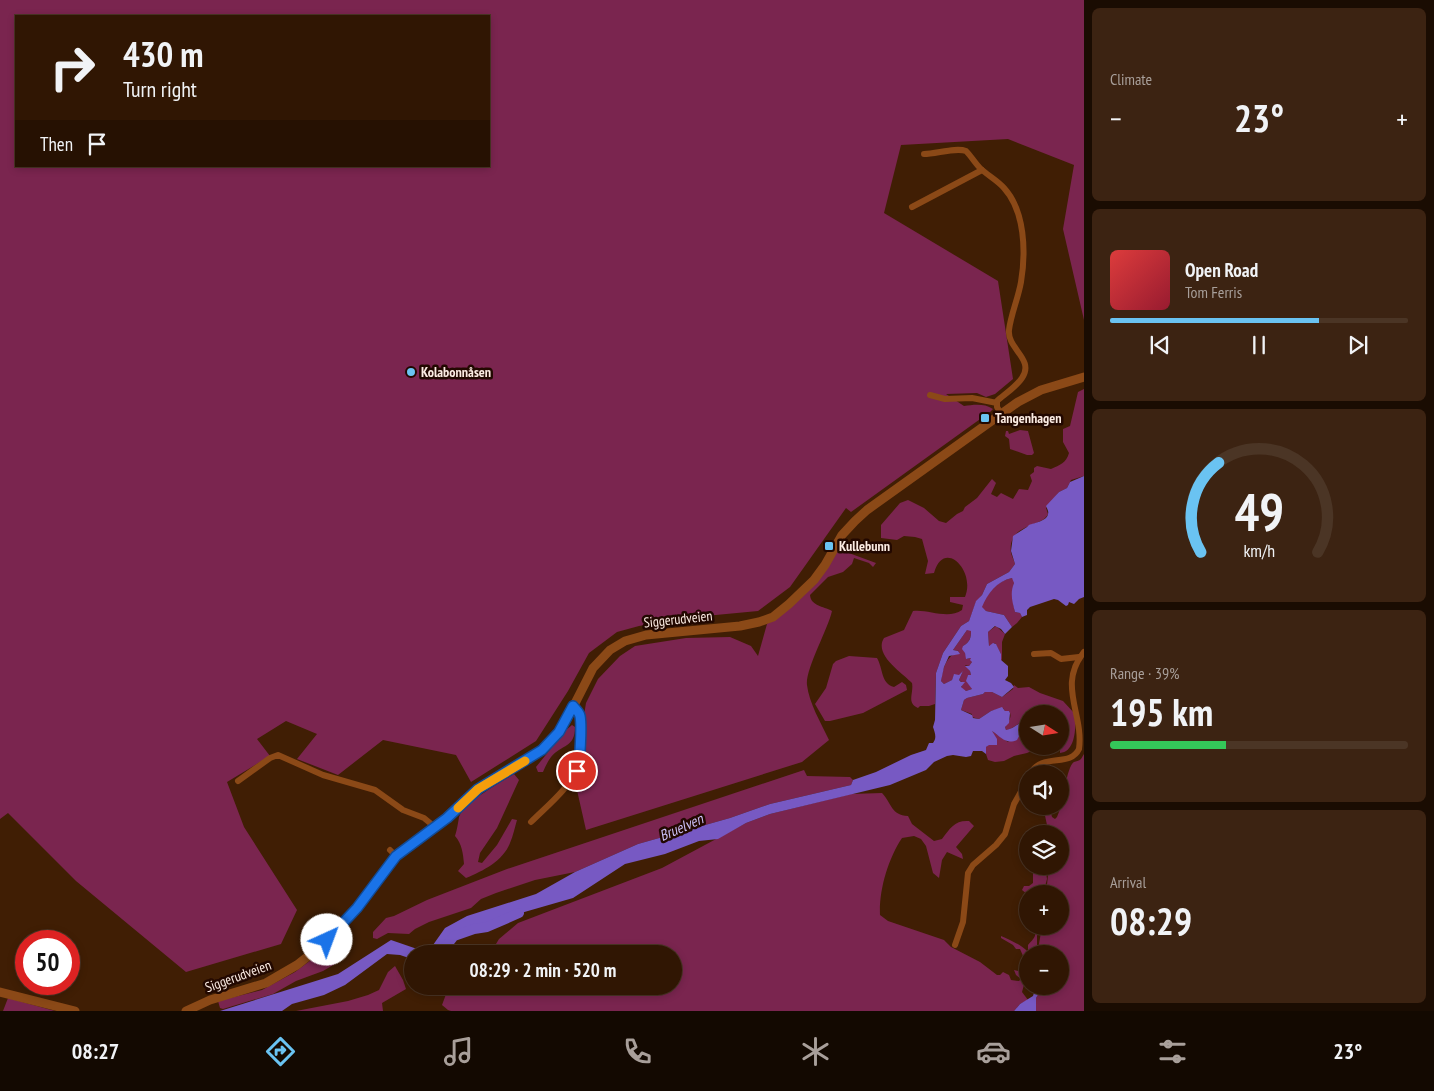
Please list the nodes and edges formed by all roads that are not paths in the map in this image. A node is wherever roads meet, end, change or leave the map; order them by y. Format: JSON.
{"nodes":[{"id":1,"x":924,"y":154,"type":"dead end"},
{"id":2,"x":982,"y":170,"type":"junction"},
{"id":3,"x":912,"y":207,"type":"dead end"},
{"id":4,"x":1084,"y":377,"type":"edge"},
{"id":5,"x":930,"y":395,"type":"dead end"},
{"id":6,"x":996,"y":403,"type":"junction"},
{"id":7,"x":1001,"y":414,"type":"junction"},
{"id":8,"x":1034,"y":654,"type":"dead end"},
{"id":9,"x":1082,"y":655,"type":"edge"},
{"id":10,"x":573,"y":706,"type":"junction"},
{"id":11,"x":1037,"y":765,"type":"edge"},
{"id":12,"x":238,"y":781,"type":"dead end"},
{"id":13,"x":1019,"y":795,"type":"edge"},
{"id":14,"x":531,"y":822,"type":"dead end"},
{"id":15,"x":430,"y":823,"type":"dead end"},
{"id":16,"x":955,"y":944,"type":"dead end"},
{"id":17,"x":0,"y":992,"type":"edge"},
{"id":18,"x":75,"y":1011,"type":"edge"},
{"id":19,"x":186,"y":1011,"type":"edge"}],
"edges":[{"from":1,"to":2,"type":"street"},
{"from":2,"to":3,"type":"street"},
{"from":2,"to":6,"type":"street"},
{"from":4,"to":7,"type":"main road","name":"Siggerudveien"},
{"from":5,"to":6,"type":"street"},
{"from":6,"to":7,"type":"street"},
{"from":7,"to":10,"type":"main road","name":"Siggerudveien"},
{"from":8,"to":9,"type":"street"},
{"from":9,"to":11,"type":"street"},
{"from":10,"to":14,"type":"street"},
{"from":10,"to":19,"type":"main road","name":"Siggerudveien"},
{"from":12,"to":15,"type":"street"},
{"from":13,"to":16,"type":"street"},
{"from":17,"to":18,"type":"main road"}]}
